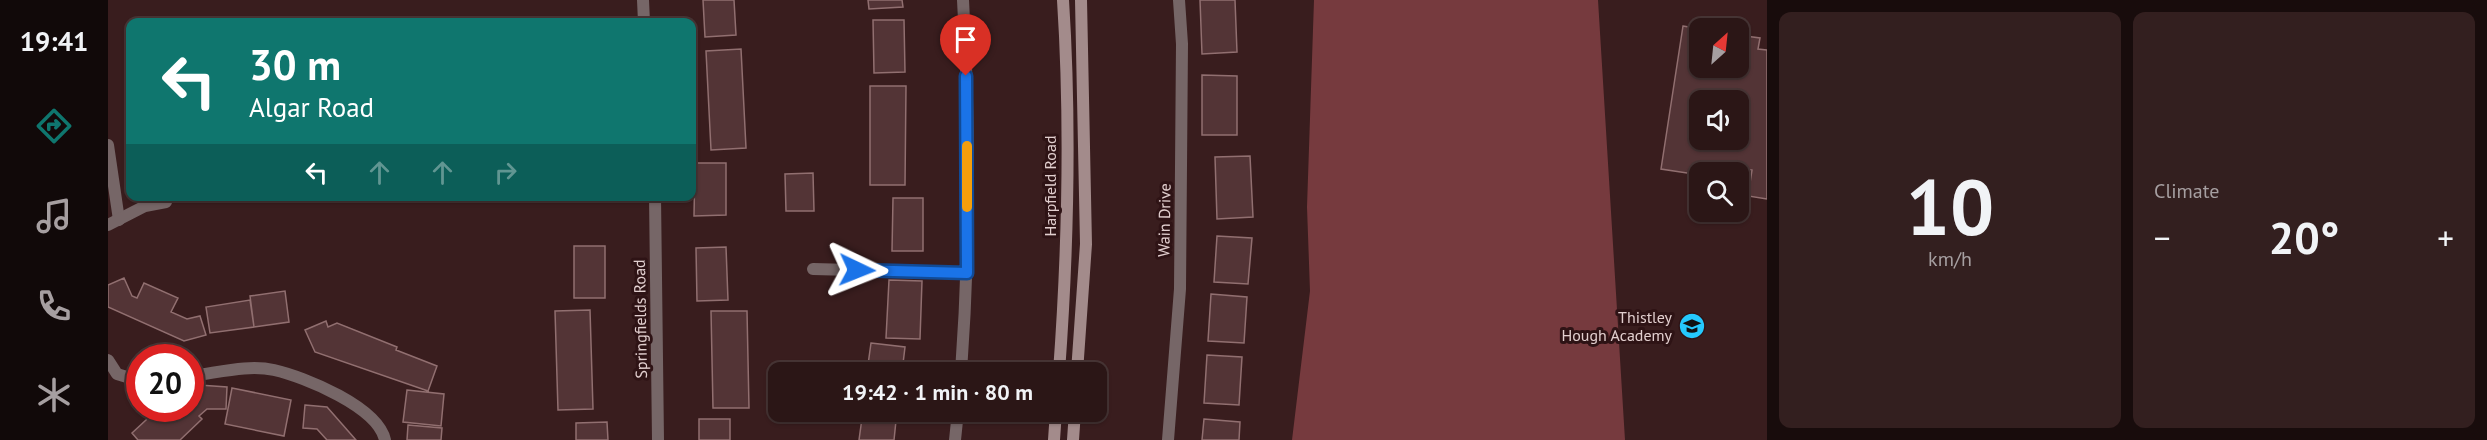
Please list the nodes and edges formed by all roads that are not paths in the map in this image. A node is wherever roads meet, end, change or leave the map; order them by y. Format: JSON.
{"nodes":[{"id":1,"x":643,"y":0,"type":"edge"},
{"id":2,"x":963,"y":0,"type":"edge"},
{"id":3,"x":1063,"y":0,"type":"edge"},
{"id":4,"x":1081,"y":0,"type":"edge"},
{"id":5,"x":1179,"y":0,"type":"edge"},
{"id":6,"x":644,"y":18,"type":"edge"},
{"id":7,"x":108,"y":145,"type":"edge"},
{"id":8,"x":655,"y":201,"type":"edge"},
{"id":9,"x":166,"y":202,"type":"dead end"},
{"id":10,"x":114,"y":222,"type":"edge"},
{"id":11,"x":813,"y":269,"type":"dead end"},
{"id":12,"x":967,"y":273,"type":"junction"},
{"id":13,"x":108,"y":360,"type":"edge"},
{"id":14,"x":962,"y":362,"type":"edge"},
{"id":15,"x":1060,"y":362,"type":"edge"},
{"id":16,"x":1078,"y":362,"type":"edge"},
{"id":17,"x":204,"y":374,"type":"edge"},
{"id":18,"x":126,"y":377,"type":"edge"},
{"id":19,"x":957,"y":422,"type":"edge"},
{"id":20,"x":1055,"y":422,"type":"edge"},
{"id":21,"x":1074,"y":422,"type":"edge"},
{"id":22,"x":385,"y":440,"type":"edge"},
{"id":23,"x":658,"y":440,"type":"edge"},
{"id":24,"x":955,"y":440,"type":"edge"},
{"id":25,"x":1054,"y":440,"type":"edge"},
{"id":26,"x":1072,"y":440,"type":"edge"},
{"id":27,"x":1168,"y":440,"type":"edge"}],
"edges":[{"from":1,"to":6,"type":"street"},
{"from":2,"to":12,"type":"street"},
{"from":3,"to":15,"type":"street","name":"Harpfield Road"},
{"from":4,"to":16,"type":"street","name":"Harpfield Road"},
{"from":5,"to":27,"type":"street","name":"Wain Drive"},
{"from":7,"to":10,"type":"street"},
{"from":8,"to":23,"type":"street","name":"Springfields Road"},
{"from":9,"to":10,"type":"street"},
{"from":11,"to":12,"type":"street"},
{"from":12,"to":14,"type":"street"},
{"from":13,"to":18,"type":"street"},
{"from":17,"to":22,"type":"street"},
{"from":19,"to":24,"type":"street"},
{"from":20,"to":25,"type":"street"},
{"from":21,"to":26,"type":"street"}]}
